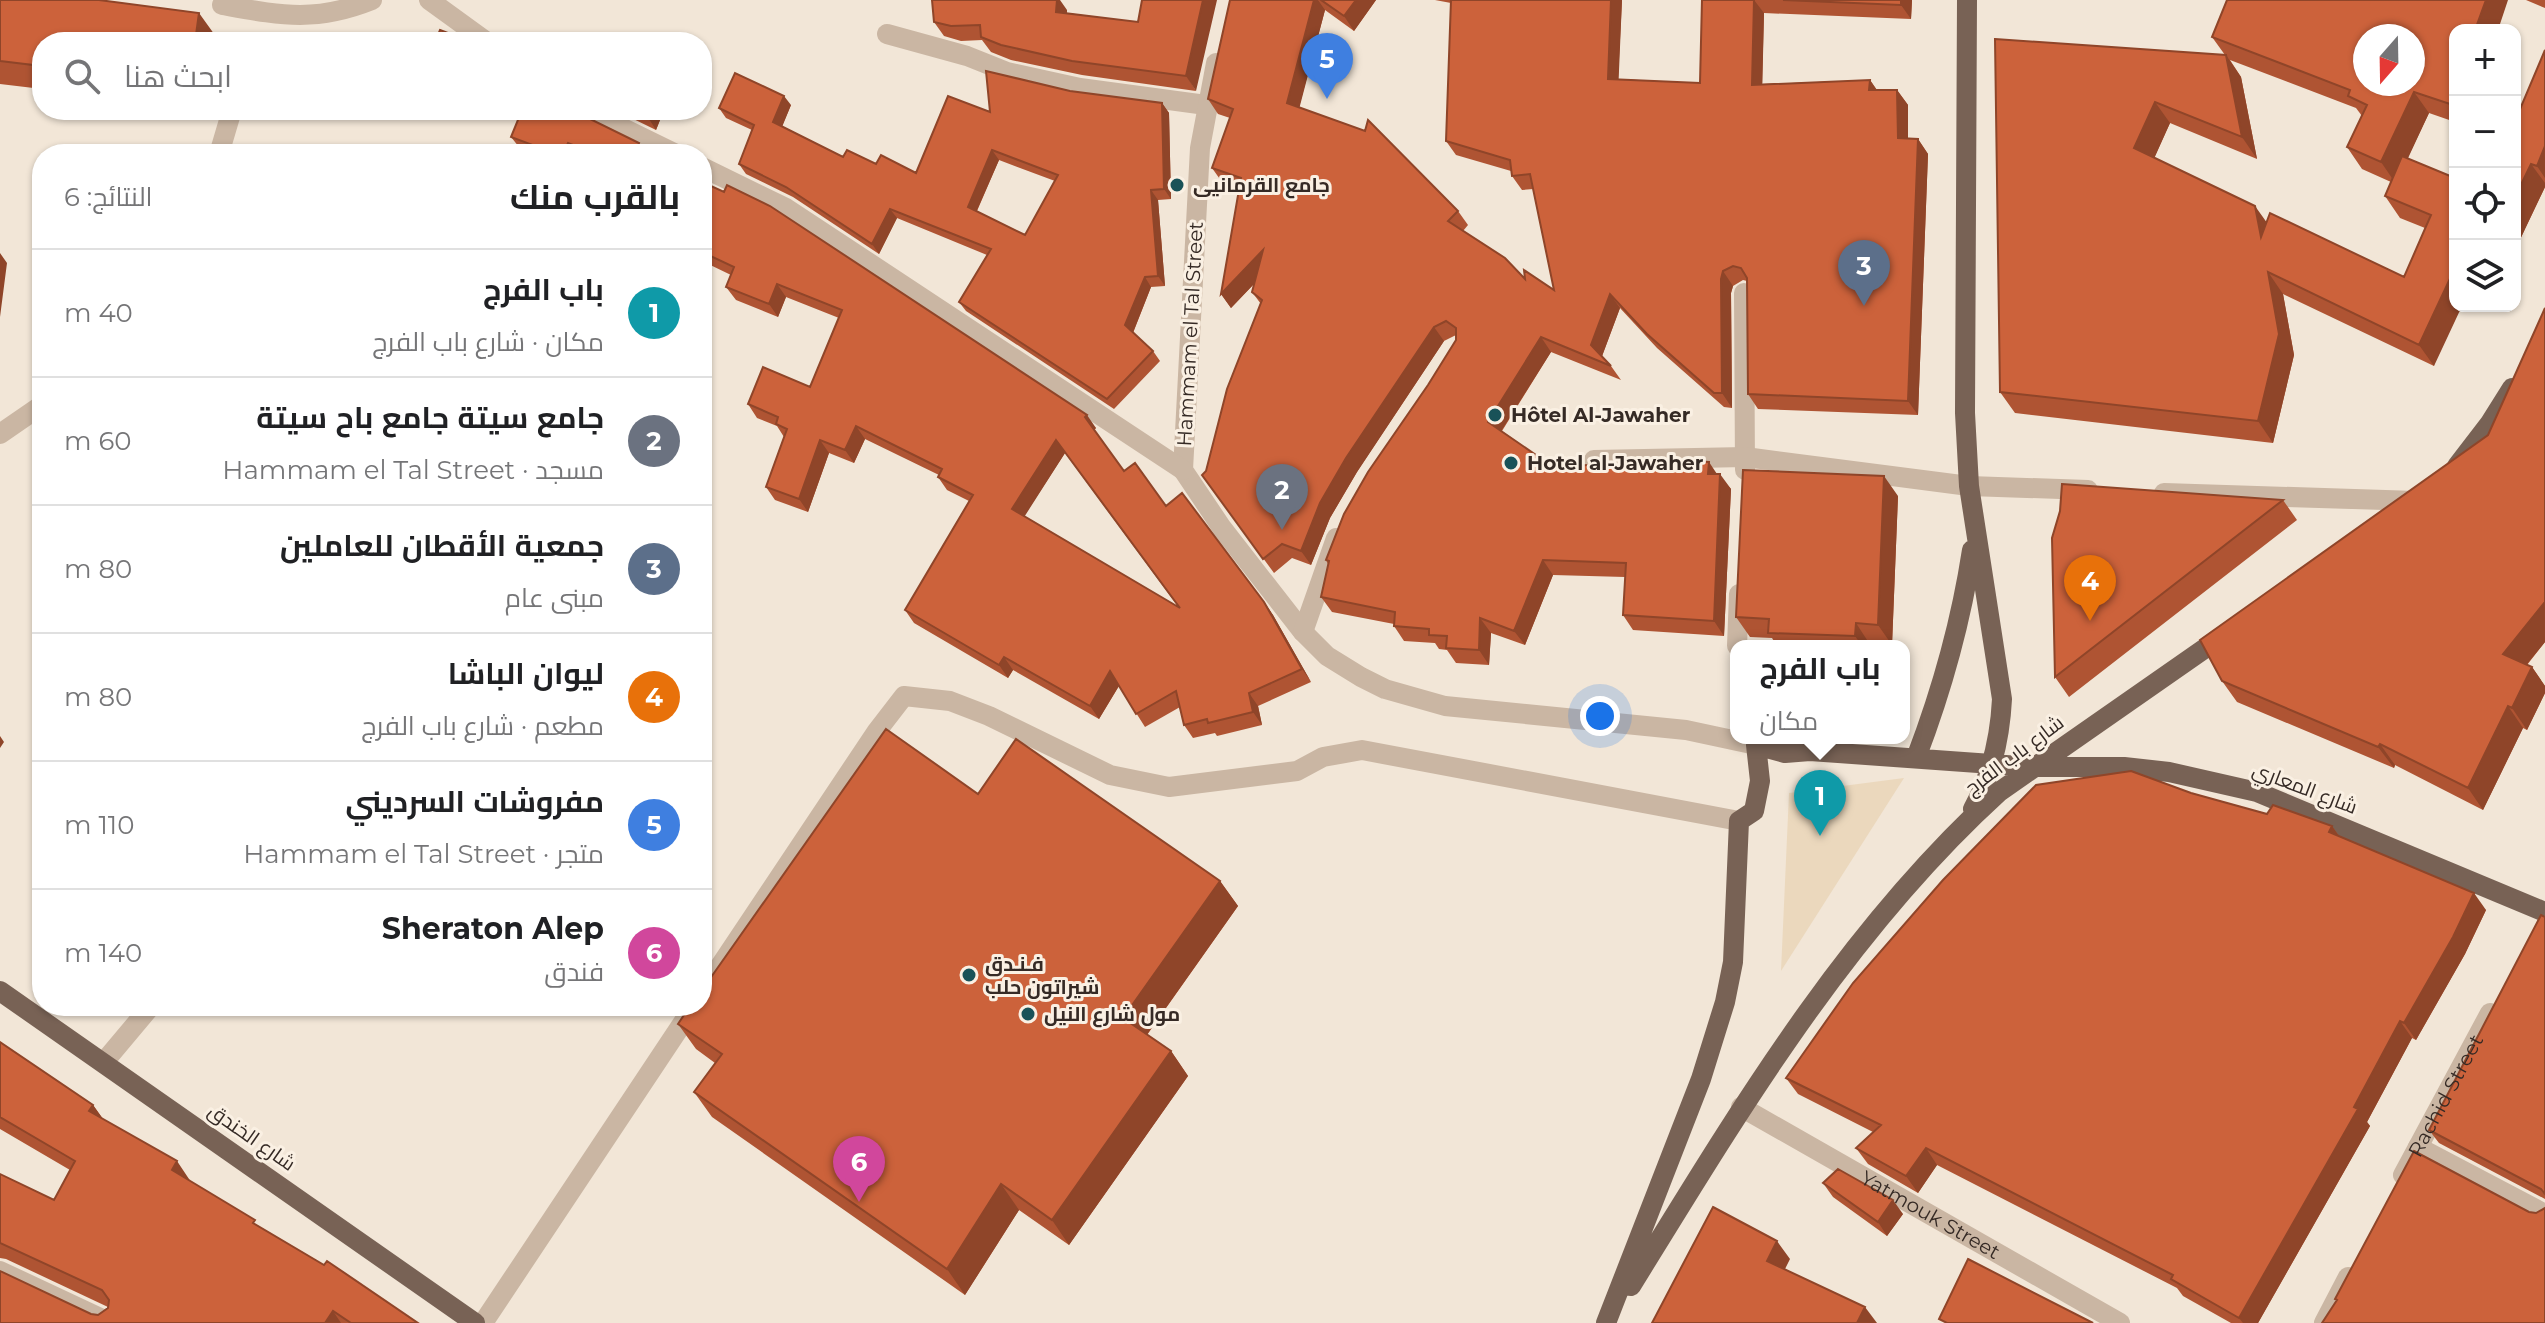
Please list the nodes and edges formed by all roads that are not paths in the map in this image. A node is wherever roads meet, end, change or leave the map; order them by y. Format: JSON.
{"nodes":[{"id":1,"x":372,"y":0,"type":"edge"},
{"id":2,"x":429,"y":0,"type":"edge"},
{"id":3,"x":1967,"y":0,"type":"edge"},
{"id":4,"x":222,"y":5,"type":"dead end"},
{"id":5,"x":473,"y":32,"type":"edge"},
{"id":6,"x":887,"y":34,"type":"dead end"},
{"id":7,"x":1221,"y":45,"type":"edge"},
{"id":8,"x":1206,"y":105,"type":"junction"},
{"id":9,"x":229,"y":120,"type":"edge"},
{"id":10,"x":606,"y":120,"type":"edge"},
{"id":11,"x":222,"y":144,"type":"edge"},
{"id":12,"x":656,"y":144,"type":"edge"},
{"id":13,"x":712,"y":172,"type":"edge"},
{"id":14,"x":1744,"y":293,"type":"edge"},
{"id":15,"x":2521,"y":374,"type":"edge"},
{"id":16,"x":32,"y":412,"type":"edge"},
{"id":17,"x":0,"y":434,"type":"edge"},
{"id":18,"x":1745,"y":457,"type":"junction"},
{"id":19,"x":1594,"y":460,"type":"dead end"},
{"id":20,"x":1183,"y":470,"type":"junction"},
{"id":21,"x":1969,"y":486,"type":"junction"},
{"id":22,"x":1744,"y":488,"type":"edge"},
{"id":23,"x":2112,"y":491,"type":"edge"},
{"id":24,"x":2144,"y":492,"type":"edge"},
{"id":25,"x":2427,"y":492,"type":"junction"},
{"id":26,"x":2391,"y":519,"type":"edge"},
{"id":27,"x":1343,"y":522,"type":"edge"},
{"id":28,"x":1975,"y":529,"type":"junction"},
{"id":29,"x":1739,"y":580,"type":"edge"},
{"id":30,"x":2238,"y":625,"type":"edge"},
{"id":31,"x":1303,"y":632,"type":"junction"},
{"id":32,"x":1737,"y":640,"type":"edge"},
{"id":33,"x":1730,"y":738,"type":"edge"},
{"id":34,"x":1755,"y":744,"type":"edge"},
{"id":35,"x":1760,"y":744,"type":"edge"},
{"id":36,"x":1916,"y":758,"type":"junction"},
{"id":37,"x":1993,"y":763,"type":"junction"},
{"id":38,"x":2034,"y":767,"type":"junction"},
{"id":39,"x":1739,"y":821,"type":"junction"},
{"id":40,"x":1965,"y":823,"type":"junction"},
{"id":41,"x":2542,"y":916,"type":"edge"},
{"id":42,"x":712,"y":978,"type":"edge"},
{"id":43,"x":0,"y":991,"type":"edge"},
{"id":44,"x":2500,"y":995,"type":"edge"},
{"id":45,"x":32,"y":1013,"type":"edge"},
{"id":46,"x":37,"y":1016,"type":"edge"},
{"id":47,"x":143,"y":1016,"type":"edge"},
{"id":48,"x":687,"y":1016,"type":"edge"},
{"id":49,"x":104,"y":1062,"type":"junction"},
{"id":50,"x":1741,"y":1107,"type":"junction"},
{"id":51,"x":2418,"y":1147,"type":"junction"},
{"id":52,"x":2396,"y":1188,"type":"edge"},
{"id":53,"x":2545,"y":1214,"type":"edge"},
{"id":54,"x":2360,"y":1255,"type":"edge"},
{"id":55,"x":0,"y":1271,"type":"edge"},
{"id":56,"x":111,"y":1323,"type":"edge"},
{"id":57,"x":475,"y":1323,"type":"edge"},
{"id":58,"x":483,"y":1323,"type":"edge"},
{"id":59,"x":1607,"y":1323,"type":"edge"},
{"id":60,"x":2120,"y":1323,"type":"edge"},
{"id":61,"x":2324,"y":1323,"type":"edge"}],
"edges":[{"from":1,"to":4,"type":"street"},
{"from":2,"to":5,"type":"street"},
{"from":3,"to":21,"type":"main road"},
{"from":6,"to":8,"type":"street"},
{"from":7,"to":8,"type":"street","name":"Hammam el Tal Street"},
{"from":8,"to":20,"type":"street","name":"Hammam el Tal Street"},
{"from":9,"to":11,"type":"street"},
{"from":10,"to":12,"type":"street"},
{"from":13,"to":20,"type":"street"},
{"from":14,"to":18,"type":"street"},
{"from":15,"to":25,"type":"main road"},
{"from":16,"to":17,"type":"street"},
{"from":18,"to":19,"type":"street"},
{"from":18,"to":21,"type":"street"},
{"from":18,"to":22,"type":"street"},
{"from":20,"to":31,"type":"street","name":"Hammam el Tal Street"},
{"from":21,"to":23,"type":"street"},
{"from":21,"to":28,"type":"main road"},
{"from":24,"to":25,"type":"street"},
{"from":25,"to":26,"type":"main road"},
{"from":27,"to":31,"type":"street"},
{"from":28,"to":36,"type":"main road"},
{"from":28,"to":37,"type":"main road"},
{"from":29,"to":32,"type":"street"},
{"from":30,"to":38,"type":"main road","name":"شارع باب الفرج"},
{"from":31,"to":33,"type":"street","name":"Hammam el Tal Street"},
{"from":34,"to":39,"type":"main road"},
{"from":35,"to":36,"type":"main road","name":"شارع المعاري"},
{"from":36,"to":37,"type":"main road","name":"شارع المعاري"},
{"from":37,"to":38,"type":"main road","name":"شارع المعاري"},
{"from":37,"to":40,"type":"main road"},
{"from":38,"to":40,"type":"main road","name":"شارع باب الفرج"},
{"from":38,"to":41,"type":"main road","name":"شارع المعاري"},
{"from":39,"to":42,"type":"street"},
{"from":39,"to":59,"type":"main road"},
{"from":40,"to":50,"type":"main road","name":"شارع باب الفرج"},
{"from":43,"to":45,"type":"main road","name":"شارع الخندق"},
{"from":44,"to":51,"type":"street","name":"Rachid Street"},
{"from":46,"to":49,"type":"main road","name":"شارع الخندق"},
{"from":47,"to":49,"type":"street"},
{"from":48,"to":58,"type":"street"},
{"from":49,"to":57,"type":"main road","name":"شارع الخندق"},
{"from":50,"to":59,"type":"main road","name":"شارع باب الفرج"},
{"from":50,"to":60,"type":"street","name":"Yatmouk Street"},
{"from":51,"to":52,"type":"street","name":"Rachid Street"},
{"from":51,"to":53,"type":"street"},
{"from":54,"to":61,"type":"street"},
{"from":55,"to":56,"type":"street"}]}
